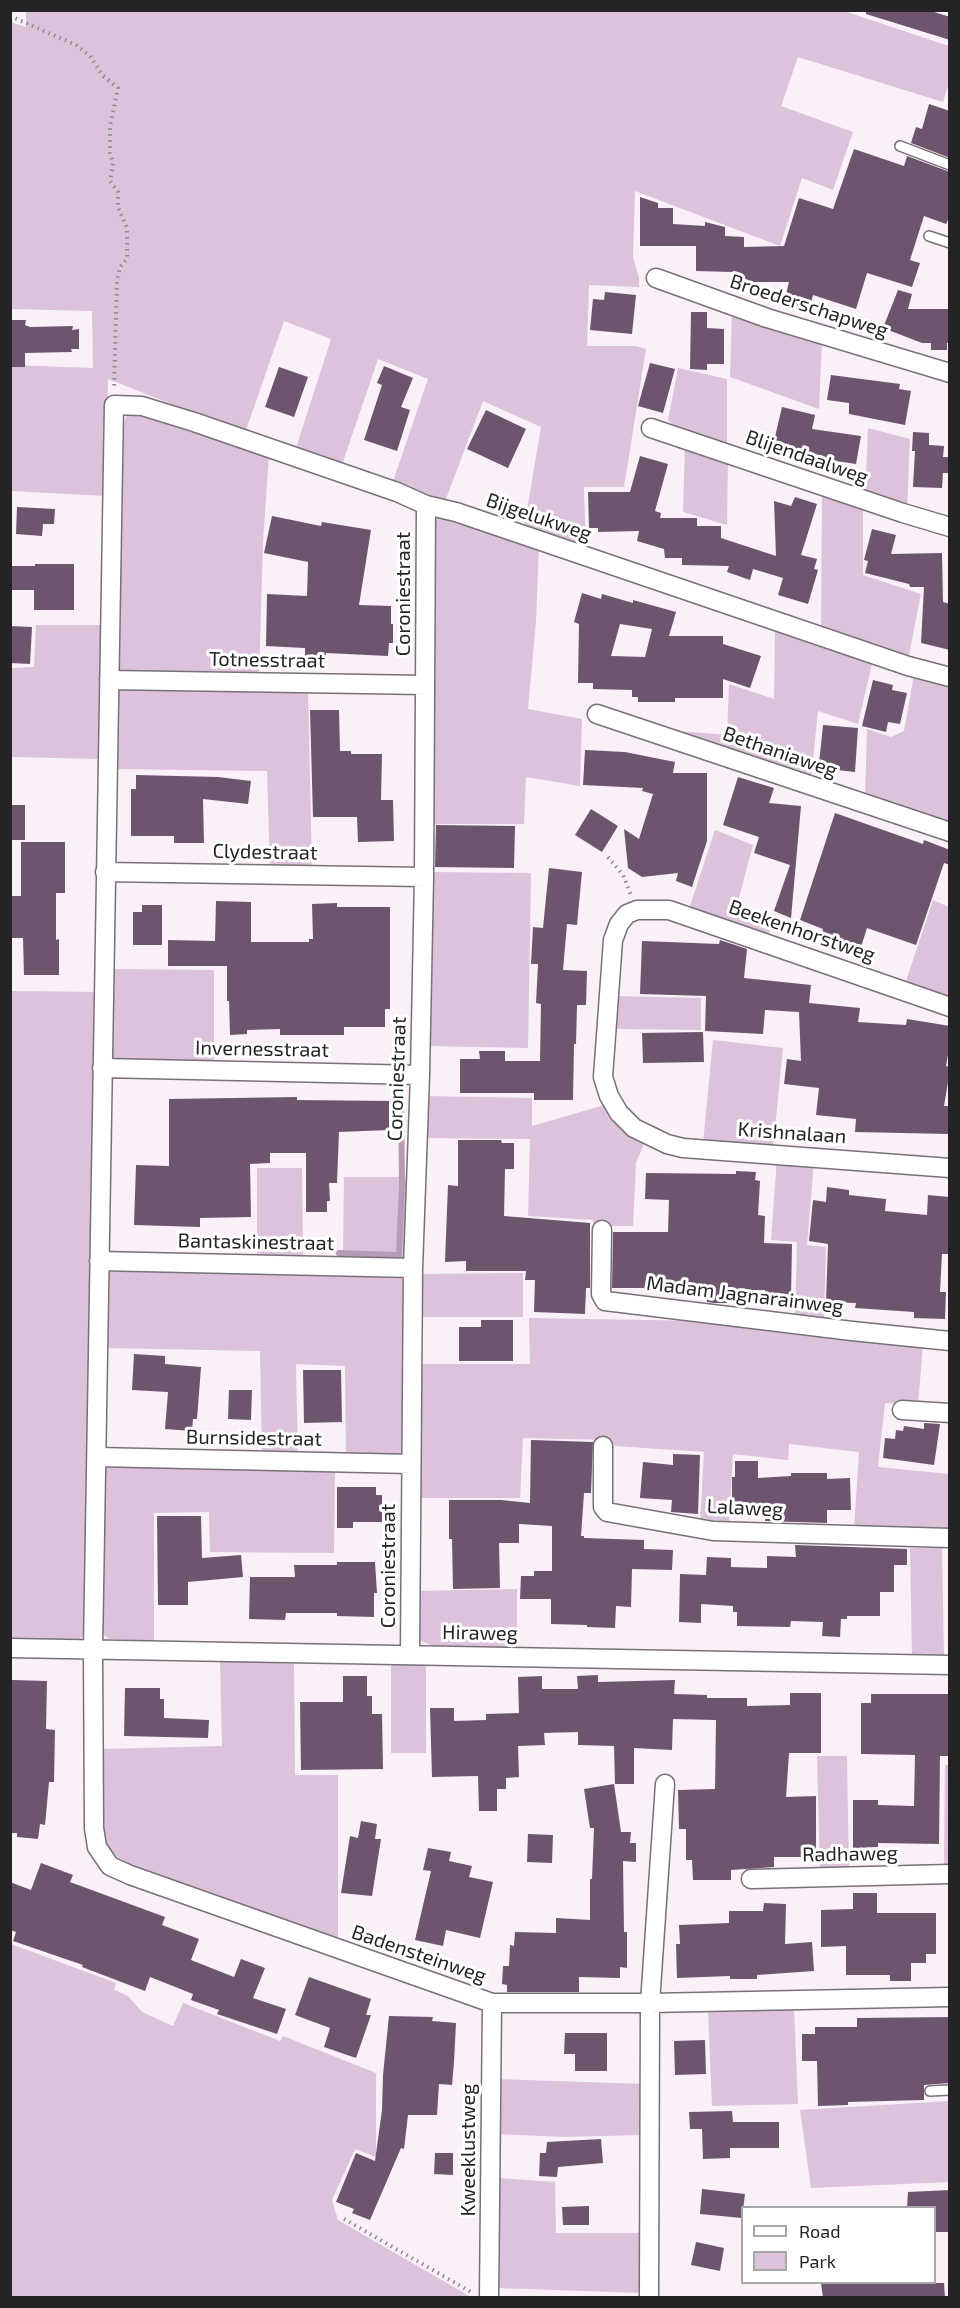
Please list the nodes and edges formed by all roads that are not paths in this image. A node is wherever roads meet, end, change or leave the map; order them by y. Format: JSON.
{"nodes":[{"id":1,"x":900,"y":146,"type":"dead end"},
{"id":2,"x":950,"y":165,"type":"edge"},
{"id":3,"x":929,"y":236,"type":"dead end"},
{"id":4,"x":950,"y":243,"type":"edge"},
{"id":5,"x":656,"y":278,"type":"dead end"},
{"id":6,"x":950,"y":373,"type":"edge"},
{"id":7,"x":114,"y":405,"type":"joint"},
{"id":8,"x":651,"y":428,"type":"dead end"},
{"id":9,"x":426,"y":505,"type":"junction"},
{"id":10,"x":950,"y":527,"type":"edge"},
{"id":11,"x":950,"y":677,"type":"edge"},
{"id":12,"x":109,"y":680,"type":"junction"},
{"id":13,"x":425,"y":685,"type":"junction"},
{"id":14,"x":597,"y":714,"type":"dead end"},
{"id":15,"x":950,"y":832,"type":"edge"},
{"id":16,"x":105,"y":872,"type":"junction"},
{"id":17,"x":424,"y":877,"type":"junction"},
{"id":18,"x":950,"y":1007,"type":"edge"},
{"id":19,"x":102,"y":1068,"type":"junction"},
{"id":20,"x":420,"y":1075,"type":"junction"},
{"id":21,"x":634,"y":1128,"type":"joint"},
{"id":22,"x":950,"y":1168,"type":"edge"},
{"id":23,"x":602,"y":1230,"type":"dead end"},
{"id":24,"x":99,"y":1261,"type":"junction"},
{"id":25,"x":413,"y":1268,"type":"junction"},
{"id":26,"x":950,"y":1341,"type":"edge"},
{"id":27,"x":902,"y":1410,"type":"dead end"},
{"id":28,"x":950,"y":1413,"type":"edge"},
{"id":29,"x":603,"y":1446,"type":"dead end"},
{"id":30,"x":97,"y":1457,"type":"junction"},
{"id":31,"x":411,"y":1464,"type":"junction"},
{"id":32,"x":950,"y":1538,"type":"edge"},
{"id":33,"x":10,"y":1648,"type":"edge"},
{"id":34,"x":93,"y":1649,"type":"junction"},
{"id":35,"x":410,"y":1654,"type":"junction"},
{"id":36,"x":950,"y":1665,"type":"edge"},
{"id":37,"x":665,"y":1784,"type":"dead end"},
{"id":38,"x":950,"y":1874,"type":"edge"},
{"id":39,"x":751,"y":1879,"type":"dead end"},
{"id":40,"x":950,"y":1997,"type":"edge"},
{"id":41,"x":492,"y":2003,"type":"junction"},
{"id":42,"x":650,"y":2003,"type":"junction"},
{"id":43,"x":950,"y":2090,"type":"edge"},
{"id":44,"x":930,"y":2091,"type":"dead end"},
{"id":45,"x":490,"y":2295,"type":"edge"},
{"id":46,"x":649,"y":2298,"type":"edge"}],
"edges":[{"from":1,"to":2,"type":"lane"},
{"from":3,"to":4,"type":"lane"},
{"from":5,"to":6,"type":"street","name":"Broederschapweg"},
{"from":7,"to":9,"type":"street","name":"Bijgelukweg"},
{"from":7,"to":12,"type":"street","name":"Badensteinweg"},
{"from":8,"to":10,"type":"street","name":"Blijendaalweg"},
{"from":9,"to":11,"type":"street","name":"Bijgelukweg"},
{"from":9,"to":13,"type":"street","name":"Coroniestraat"},
{"from":12,"to":13,"type":"street","name":"Totnesstraat"},
{"from":12,"to":16,"type":"street","name":"Badensteinweg"},
{"from":13,"to":17,"type":"street","name":"Coroniestraat"},
{"from":14,"to":15,"type":"street","name":"Bethaniaweg"},
{"from":16,"to":17,"type":"street","name":"Clydestraat"},
{"from":16,"to":19,"type":"street","name":"Badensteinweg"},
{"from":17,"to":20,"type":"street","name":"Coroniestraat"},
{"from":18,"to":21,"type":"street","name":"Beekenhorstweg"},
{"from":19,"to":20,"type":"street","name":"Invernesstraat"},
{"from":19,"to":24,"type":"street","name":"Badensteinweg"},
{"from":20,"to":25,"type":"street","name":"Coroniestraat"},
{"from":21,"to":22,"type":"street","name":"Krishnalaan"},
{"from":23,"to":26,"type":"street","name":"Madam Jagnarainweg"},
{"from":24,"to":25,"type":"street","name":"Bantaskinestraat"},
{"from":24,"to":30,"type":"street","name":"Badensteinweg"},
{"from":25,"to":31,"type":"street","name":"Coroniestraat"},
{"from":27,"to":28,"type":"street"},
{"from":29,"to":32,"type":"street","name":"Lalaweg"},
{"from":30,"to":31,"type":"street","name":"Burnsidestraat"},
{"from":30,"to":34,"type":"street","name":"Badensteinweg"},
{"from":31,"to":35,"type":"street","name":"Coroniestraat"},
{"from":33,"to":34,"type":"street","name":"Hiraweg"},
{"from":34,"to":35,"type":"street","name":"Hiraweg"},
{"from":34,"to":41,"type":"street","name":"Badensteinweg"},
{"from":35,"to":36,"type":"street","name":"Hiraweg"},
{"from":37,"to":42,"type":"street"},
{"from":38,"to":39,"type":"street","name":"Radhaweg"},
{"from":40,"to":42,"type":"street","name":"Badensteinweg"},
{"from":41,"to":42,"type":"street","name":"Badensteinweg"},
{"from":41,"to":45,"type":"street","name":"Kweeklustweg"},
{"from":42,"to":46,"type":"street"},
{"from":43,"to":44,"type":"lane"}]}
